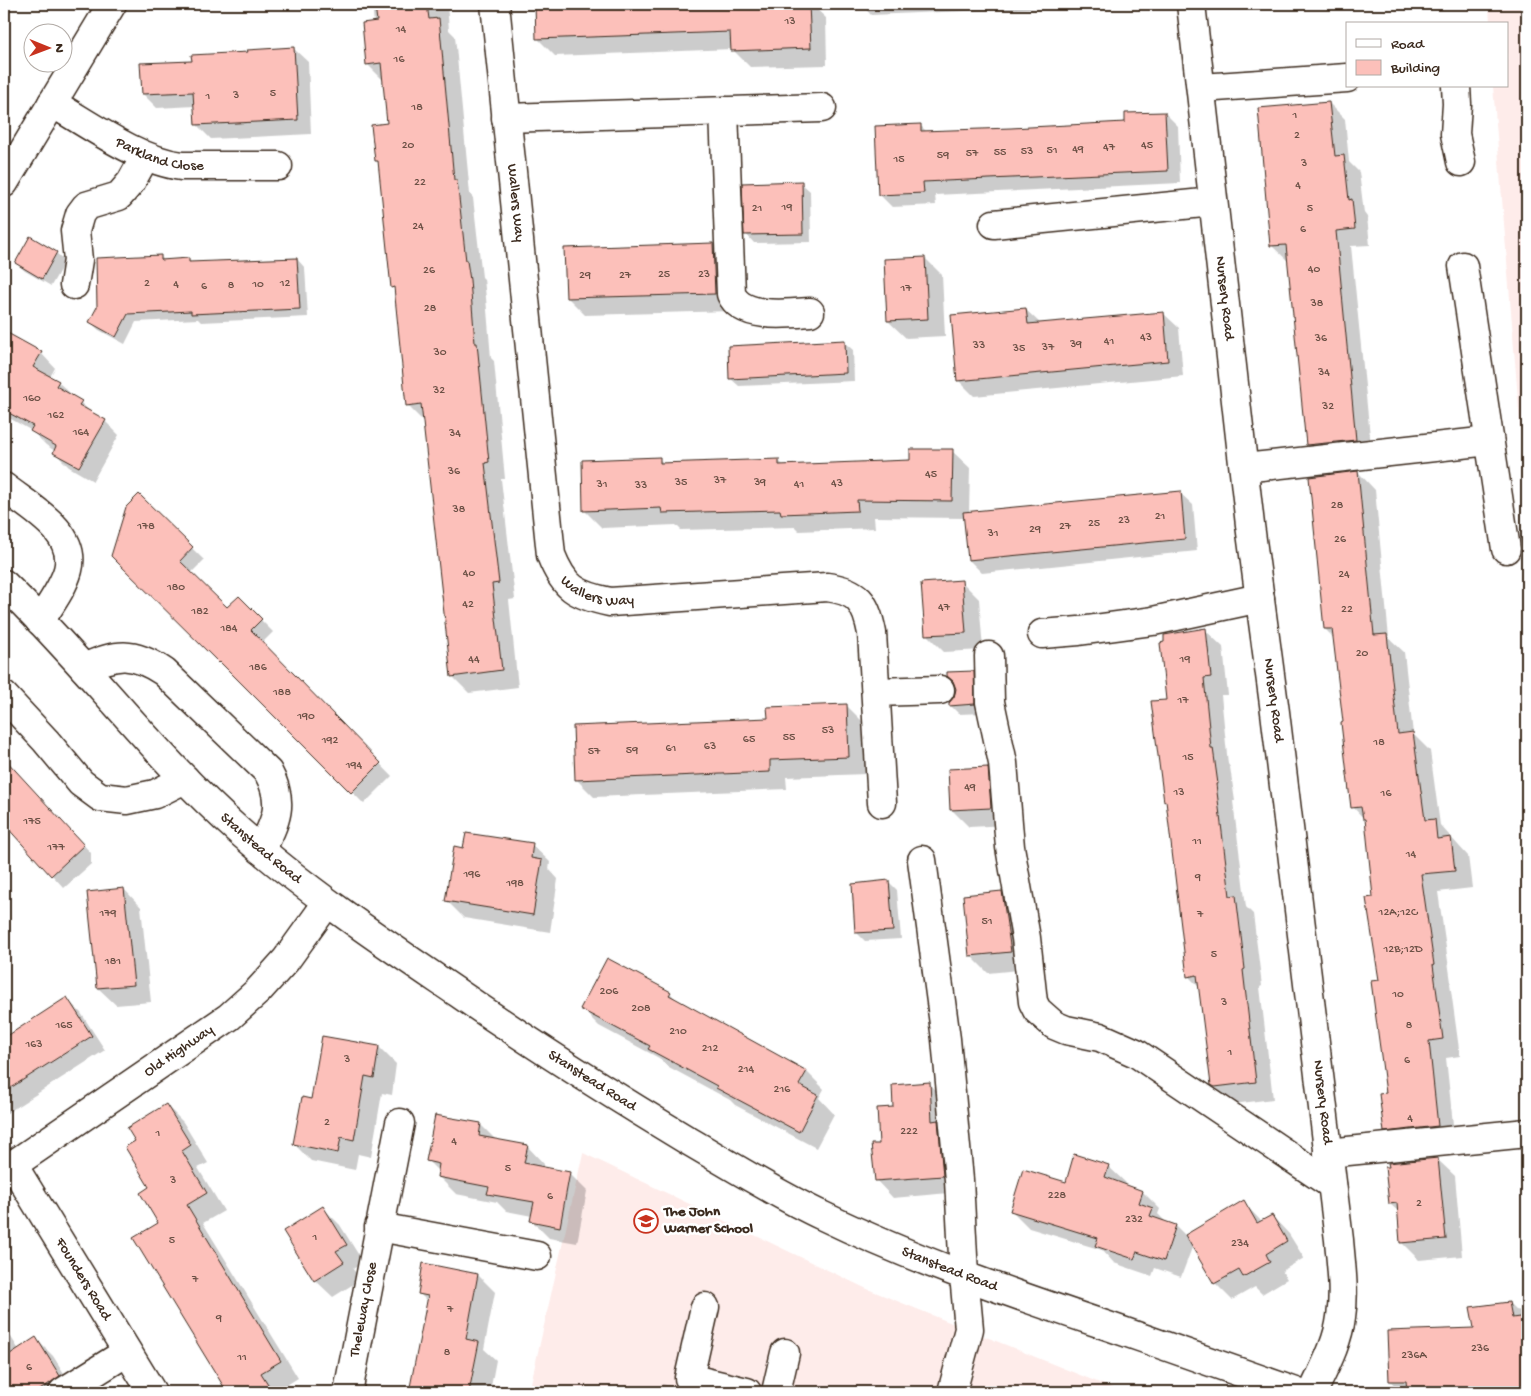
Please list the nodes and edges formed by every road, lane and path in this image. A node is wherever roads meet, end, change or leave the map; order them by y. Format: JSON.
{"nodes":[{"id":1,"x":112,"y":4,"type":"edge"},
{"id":2,"x":495,"y":4,"type":"edge"},
{"id":3,"x":1191,"y":4,"type":"edge"},
{"id":4,"x":1346,"y":78,"type":"edge"},
{"id":5,"x":1201,"y":88,"type":"junction"},
{"id":6,"x":1456,"y":88,"type":"edge"},
{"id":7,"x":52,"y":103,"type":"junction"},
{"id":8,"x":822,"y":108,"type":"dead end"},
{"id":9,"x":724,"y":111,"type":"junction"},
{"id":10,"x":506,"y":118,"type":"junction"},
{"id":11,"x":144,"y":157,"type":"junction"},
{"id":12,"x":1461,"y":162,"type":"dead end"},
{"id":13,"x":278,"y":166,"type":"dead end"},
{"id":14,"x":4,"y":183,"type":"edge"},
{"id":15,"x":1213,"y":202,"type":"junction"},
{"id":16,"x":994,"y":224,"type":"dead end"},
{"id":17,"x":1463,"y":266,"type":"dead end"},
{"id":18,"x":74,"y":285,"type":"dead end"},
{"id":19,"x":810,"y":312,"type":"dead end"},
{"id":20,"x":1489,"y":442,"type":"junction"},
{"id":21,"x":1244,"y":468,"type":"junction"},
{"id":22,"x":4,"y":487,"type":"edge"},
{"id":23,"x":1506,"y":549,"type":"dead end"},
{"id":24,"x":4,"y":584,"type":"edge"},
{"id":25,"x":1260,"y":598,"type":"junction"},
{"id":26,"x":40,"y":621,"type":"junction"},
{"id":27,"x":1042,"y":634,"type":"dead end"},
{"id":28,"x":989,"y":656,"type":"dead end"},
{"id":29,"x":84,"y":668,"type":"junction"},
{"id":30,"x":940,"y":690,"type":"dead end"},
{"id":31,"x":876,"y":692,"type":"junction"},
{"id":32,"x":4,"y":696,"type":"edge"},
{"id":33,"x":184,"y":779,"type":"junction"},
{"id":34,"x":882,"y":803,"type":"dead end"},
{"id":35,"x":261,"y":850,"type":"junction"},
{"id":36,"x":922,"y":860,"type":"dead end"},
{"id":37,"x":327,"y":902,"type":"junction"},
{"id":38,"x":400,"y":1123,"type":"dead end"},
{"id":39,"x":1527,"y":1132,"type":"edge"},
{"id":40,"x":1328,"y":1153,"type":"junction"},
{"id":41,"x":8,"y":1168,"type":"edge"},
{"id":42,"x":1332,"y":1185,"type":"junction"},
{"id":43,"x":379,"y":1227,"type":"junction"},
{"id":44,"x":536,"y":1256,"type":"dead end"},
{"id":45,"x":964,"y":1275,"type":"junction"},
{"id":46,"x":705,"y":1307,"type":"dead end"},
{"id":47,"x":127,"y":1352,"type":"junction"},
{"id":48,"x":785,"y":1353,"type":"dead end"},
{"id":49,"x":63,"y":1392,"type":"edge"},
{"id":50,"x":152,"y":1392,"type":"edge"},
{"id":51,"x":348,"y":1392,"type":"edge"},
{"id":52,"x":747,"y":1392,"type":"edge"},
{"id":53,"x":776,"y":1392,"type":"edge"},
{"id":54,"x":952,"y":1392,"type":"edge"},
{"id":55,"x":1296,"y":1392,"type":"edge"},
{"id":56,"x":1313,"y":1392,"type":"edge"}],
"edges":[{"from":1,"to":7,"type":"street"},
{"from":2,"to":10,"type":"street","name":"Wallers Way"},
{"from":3,"to":5,"type":"street","name":"Nursery Road"},
{"from":4,"to":5,"type":"street"},
{"from":5,"to":15,"type":"street","name":"Nursery Road"},
{"from":6,"to":12,"type":"street"},
{"from":7,"to":11,"type":"street","name":"Parkland Close"},
{"from":7,"to":14,"type":"street"},
{"from":8,"to":9,"type":"street"},
{"from":9,"to":10,"type":"street"},
{"from":9,"to":19,"type":"street"},
{"from":10,"to":31,"type":"street","name":"Wallers Way"},
{"from":11,"to":13,"type":"street","name":"Parkland Close"},
{"from":11,"to":18,"type":"street"},
{"from":15,"to":16,"type":"street"},
{"from":15,"to":21,"type":"street","name":"Nursery Road"},
{"from":17,"to":20,"type":"street"},
{"from":20,"to":21,"type":"street"},
{"from":20,"to":23,"type":"street"},
{"from":21,"to":25,"type":"street","name":"Nursery Road"},
{"from":22,"to":26,"type":"street"},
{"from":24,"to":26,"type":"street","name":"Stanstead Road"},
{"from":25,"to":27,"type":"street"},
{"from":25,"to":40,"type":"street","name":"Nursery Road"},
{"from":26,"to":29,"type":"street","name":"Stanstead Road"},
{"from":28,"to":42,"type":"street"},
{"from":29,"to":33,"type":"street","name":"Stanstead Road"},
{"from":29,"to":35,"type":"street"},
{"from":30,"to":31,"type":"street"},
{"from":31,"to":34,"type":"street","name":"Wallers Way"},
{"from":32,"to":33,"type":"street"},
{"from":33,"to":35,"type":"street","name":"Stanstead Road"},
{"from":35,"to":37,"type":"street","name":"Stanstead Road"},
{"from":36,"to":45,"type":"street"},
{"from":37,"to":41,"type":"street","name":"Old Highway"},
{"from":37,"to":45,"type":"street","name":"Stanstead Road"},
{"from":38,"to":43,"type":"street","name":"Theleway Close"},
{"from":39,"to":40,"type":"street"},
{"from":40,"to":42,"type":"street","name":"Nursery Road"},
{"from":41,"to":47,"type":"street","name":"Founders Road"},
{"from":42,"to":56,"type":"street","name":"Nursery Road"},
{"from":43,"to":44,"type":"street"},
{"from":43,"to":51,"type":"street","name":"Theleway Close"},
{"from":45,"to":54,"type":"street"},
{"from":45,"to":55,"type":"street","name":"Stanstead Road"},
{"from":46,"to":52,"type":"street"},
{"from":47,"to":49,"type":"street"},
{"from":47,"to":50,"type":"street","name":"Founders Road"},
{"from":48,"to":53,"type":"street"}]}
